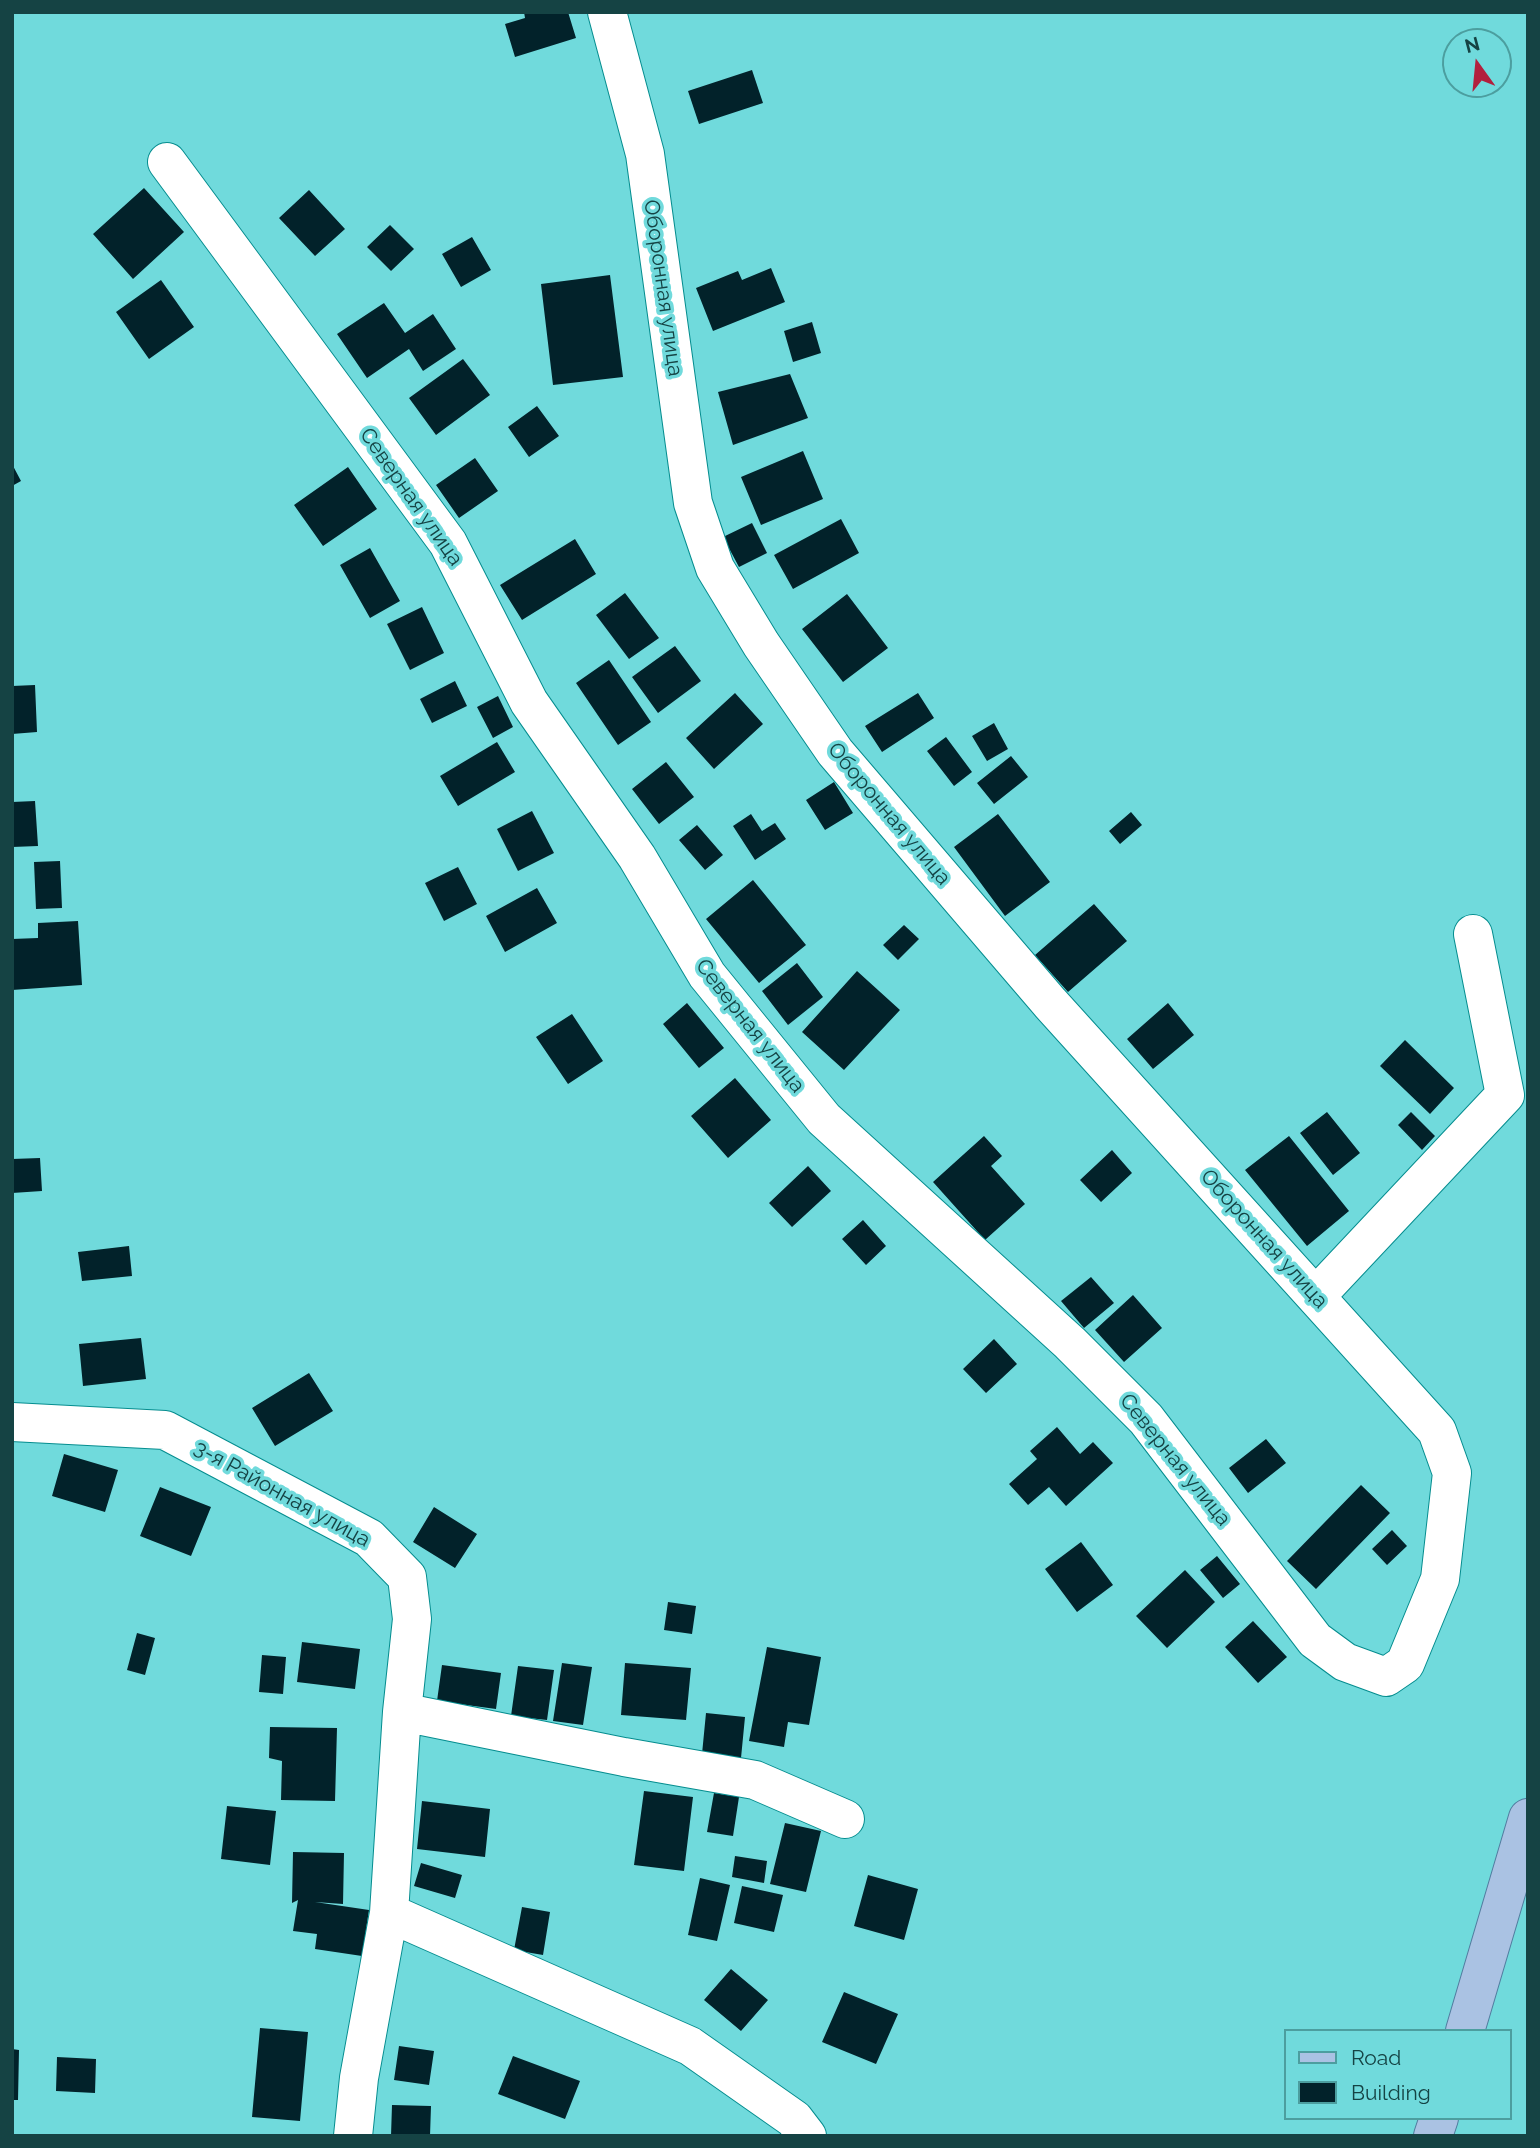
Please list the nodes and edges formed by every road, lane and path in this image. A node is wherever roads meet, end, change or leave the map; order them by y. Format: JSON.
{"nodes":[{"id":1,"x":607,"y":12,"type":"edge"},
{"id":2,"x":167,"y":162,"type":"dead end"},
{"id":3,"x":1473,"y":934,"type":"dead end"},
{"id":4,"x":1316,"y":1296,"type":"junction"},
{"id":5,"x":12,"y":1422,"type":"edge"},
{"id":6,"x":1452,"y":1473,"type":"joint"},
{"id":7,"x":402,"y":1712,"type":"junction"},
{"id":8,"x":1528,"y":1818,"type":"edge"},
{"id":9,"x":845,"y":1819,"type":"dead end"},
{"id":10,"x":389,"y":1913,"type":"junction"},
{"id":11,"x":1466,"y":2029,"type":"edge"},
{"id":12,"x":353,"y":2136,"type":"edge"},
{"id":13,"x":807,"y":2136,"type":"edge"}],
"edges":[{"from":1,"to":4,"type":"street","name":"Оборонная улица"},
{"from":2,"to":6,"type":"street","name":"Северная улица"},
{"from":3,"to":4,"type":"street"},
{"from":4,"to":6,"type":"street","name":"Оборонная улица"},
{"from":5,"to":7,"type":"street","name":"3-я Районная улица"},
{"from":7,"to":9,"type":"street"},
{"from":7,"to":10,"type":"street","name":"3-я Районная улица"},
{"from":8,"to":11,"type":"main road"},
{"from":10,"to":12,"type":"street","name":"3-я Районная улица"},
{"from":10,"to":13,"type":"street"}]}
